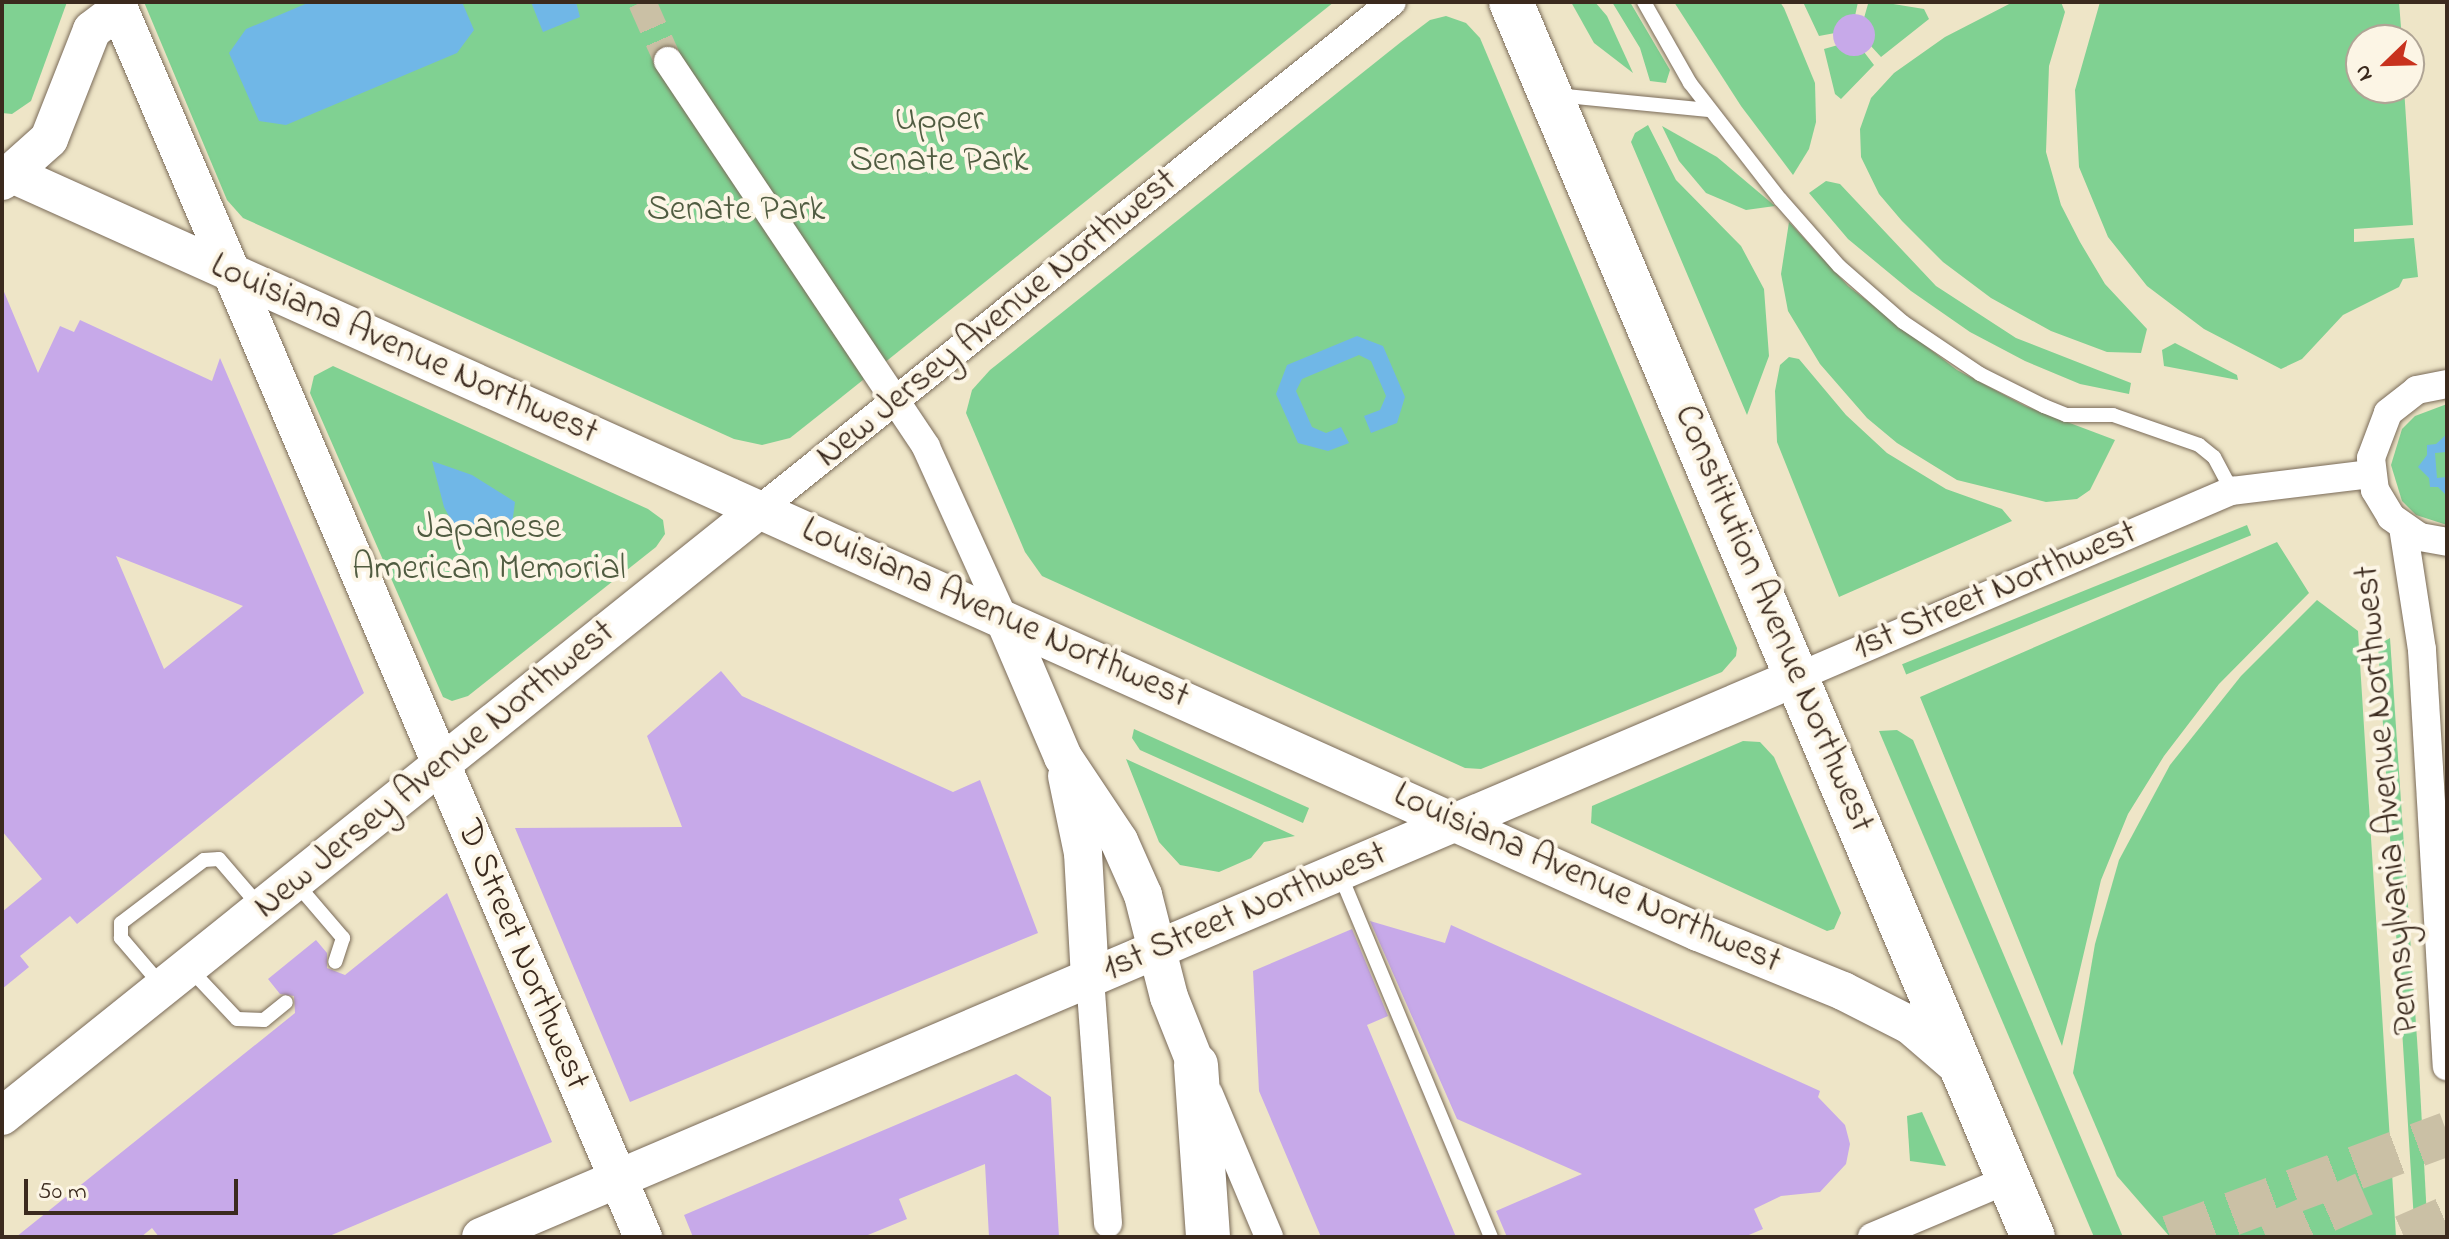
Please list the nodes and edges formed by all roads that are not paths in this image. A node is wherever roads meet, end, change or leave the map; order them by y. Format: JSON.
{"nodes":[{"id":1,"x":1392,"y":2,"type":"edge"},
{"id":2,"x":1511,"y":2,"type":"edge"},
{"id":3,"x":1644,"y":2,"type":"edge"},
{"id":4,"x":118,"y":6,"type":"edge"},
{"id":5,"x":668,"y":61,"type":"tunnel mouth"},
{"id":6,"x":1551,"y":95,"type":"junction"},
{"id":7,"x":1709,"y":110,"type":"junction"},
{"id":8,"x":7,"y":178,"type":"edge"},
{"id":9,"x":232,"y":273,"type":"junction"},
{"id":10,"x":2447,"y":384,"type":"edge"},
{"id":11,"x":896,"y":401,"type":"junction"},
{"id":12,"x":2371,"y":474,"type":"junction"},
{"id":13,"x":2232,"y":491,"type":"junction"},
{"id":14,"x":760,"y":509,"type":"junction"},
{"id":15,"x":2403,"y":527,"type":"junction"},
{"id":16,"x":2447,"y":542,"type":"edge"},
{"id":17,"x":1005,"y":621,"type":"junction"},
{"id":18,"x":1797,"y":677,"type":"junction"},
{"id":19,"x":1063,"y":757,"type":"junction"},
{"id":20,"x":441,"y":763,"type":"junction"},
{"id":21,"x":1458,"y":821,"type":"junction"},
{"id":22,"x":1339,"y":872,"type":"junction"},
{"id":23,"x":295,"y":881,"type":"junction"},
{"id":24,"x":261,"y":909,"type":"junction"},
{"id":25,"x":1157,"y":949,"type":"junction"},
{"id":26,"x":335,"y":962,"type":"dead end"},
{"id":27,"x":176,"y":978,"type":"junction"},
{"id":28,"x":1090,"y":978,"type":"junction"},
{"id":29,"x":286,"y":1002,"type":"dead end"},
{"id":30,"x":1196,"y":1065,"type":"junction"},
{"id":31,"x":2447,"y":1066,"type":"edge"},
{"id":32,"x":1966,"y":1074,"type":"junction"},
{"id":33,"x":2,"y":1116,"type":"edge"},
{"id":34,"x":2009,"y":1179,"type":"junction"},
{"id":35,"x":619,"y":1180,"type":"junction"},
{"id":36,"x":1108,"y":1223,"type":"dead end"},
{"id":37,"x":481,"y":1237,"type":"edge"},
{"id":38,"x":643,"y":1237,"type":"edge"},
{"id":39,"x":1208,"y":1237,"type":"edge"},
{"id":40,"x":1269,"y":1237,"type":"edge"},
{"id":41,"x":1491,"y":1237,"type":"edge"},
{"id":42,"x":1872,"y":1237,"type":"edge"},
{"id":43,"x":2033,"y":1237,"type":"edge"}],
"edges":[{"from":1,"to":11,"type":"street","name":"New Jersey Avenue Northwest"},
{"from":2,"to":6,"type":"main road","name":"Constitution Avenue Northwest"},
{"from":3,"to":7,"type":"lane"},
{"from":4,"to":8,"type":"street"},
{"from":4,"to":9,"type":"street","name":"D Street Northwest"},
{"from":5,"to":11,"type":"street"},
{"from":6,"to":7,"type":"lane"},
{"from":6,"to":18,"type":"main road","name":"Constitution Avenue Northwest"},
{"from":7,"to":13,"type":"lane"},
{"from":8,"to":9,"type":"street","name":"Louisiana Avenue Northwest"},
{"from":9,"to":14,"type":"street","name":"Louisiana Avenue Northwest"},
{"from":9,"to":20,"type":"street","name":"D Street Northwest"},
{"from":10,"to":12,"type":"street"},
{"from":11,"to":14,"type":"street","name":"New Jersey Avenue Northwest"},
{"from":11,"to":17,"type":"street"},
{"from":12,"to":13,"type":"street","name":"1st Street Northwest"},
{"from":12,"to":15,"type":"street"},
{"from":13,"to":18,"type":"street","name":"1st Street Northwest"},
{"from":14,"to":17,"type":"street","name":"Louisiana Avenue Northwest"},
{"from":14,"to":20,"type":"street","name":"New Jersey Avenue Northwest"},
{"from":15,"to":16,"type":"street"},
{"from":15,"to":31,"type":"street","name":"Pennsylvania Avenue Northwest"},
{"from":17,"to":19,"type":"street"},
{"from":17,"to":21,"type":"street","name":"Louisiana Avenue Northwest"},
{"from":18,"to":21,"type":"street","name":"1st Street Northwest"},
{"from":18,"to":32,"type":"main road","name":"Constitution Avenue Northwest"},
{"from":19,"to":25,"type":"street"},
{"from":19,"to":28,"type":"street"},
{"from":20,"to":23,"type":"street","name":"New Jersey Avenue Northwest"},
{"from":20,"to":35,"type":"street","name":"D Street Northwest"},
{"from":21,"to":22,"type":"street","name":"1st Street Northwest"},
{"from":21,"to":32,"type":"street","name":"Louisiana Avenue Northwest"},
{"from":22,"to":25,"type":"street","name":"1st Street Northwest"},
{"from":22,"to":41,"type":"lane"},
{"from":23,"to":24,"type":"street","name":"New Jersey Avenue Northwest"},
{"from":23,"to":26,"type":"lane"},
{"from":24,"to":27,"type":"street","name":"New Jersey Avenue Northwest"},
{"from":24,"to":27,"type":"lane"},
{"from":25,"to":28,"type":"street","name":"1st Street Northwest"},
{"from":25,"to":30,"type":"street"},
{"from":27,"to":29,"type":"lane"},
{"from":27,"to":33,"type":"street","name":"New Jersey Avenue Northwest"},
{"from":28,"to":35,"type":"street","name":"1st Street Northwest"},
{"from":28,"to":36,"type":"street"},
{"from":30,"to":39,"type":"main road"},
{"from":30,"to":40,"type":"street"},
{"from":32,"to":34,"type":"main road","name":"Constitution Avenue Northwest"},
{"from":34,"to":42,"type":"street"},
{"from":34,"to":43,"type":"main road","name":"Constitution Avenue Northwest"},
{"from":35,"to":37,"type":"street","name":"1st Street Northwest"},
{"from":35,"to":38,"type":"street","name":"D Street Northwest"}]}
